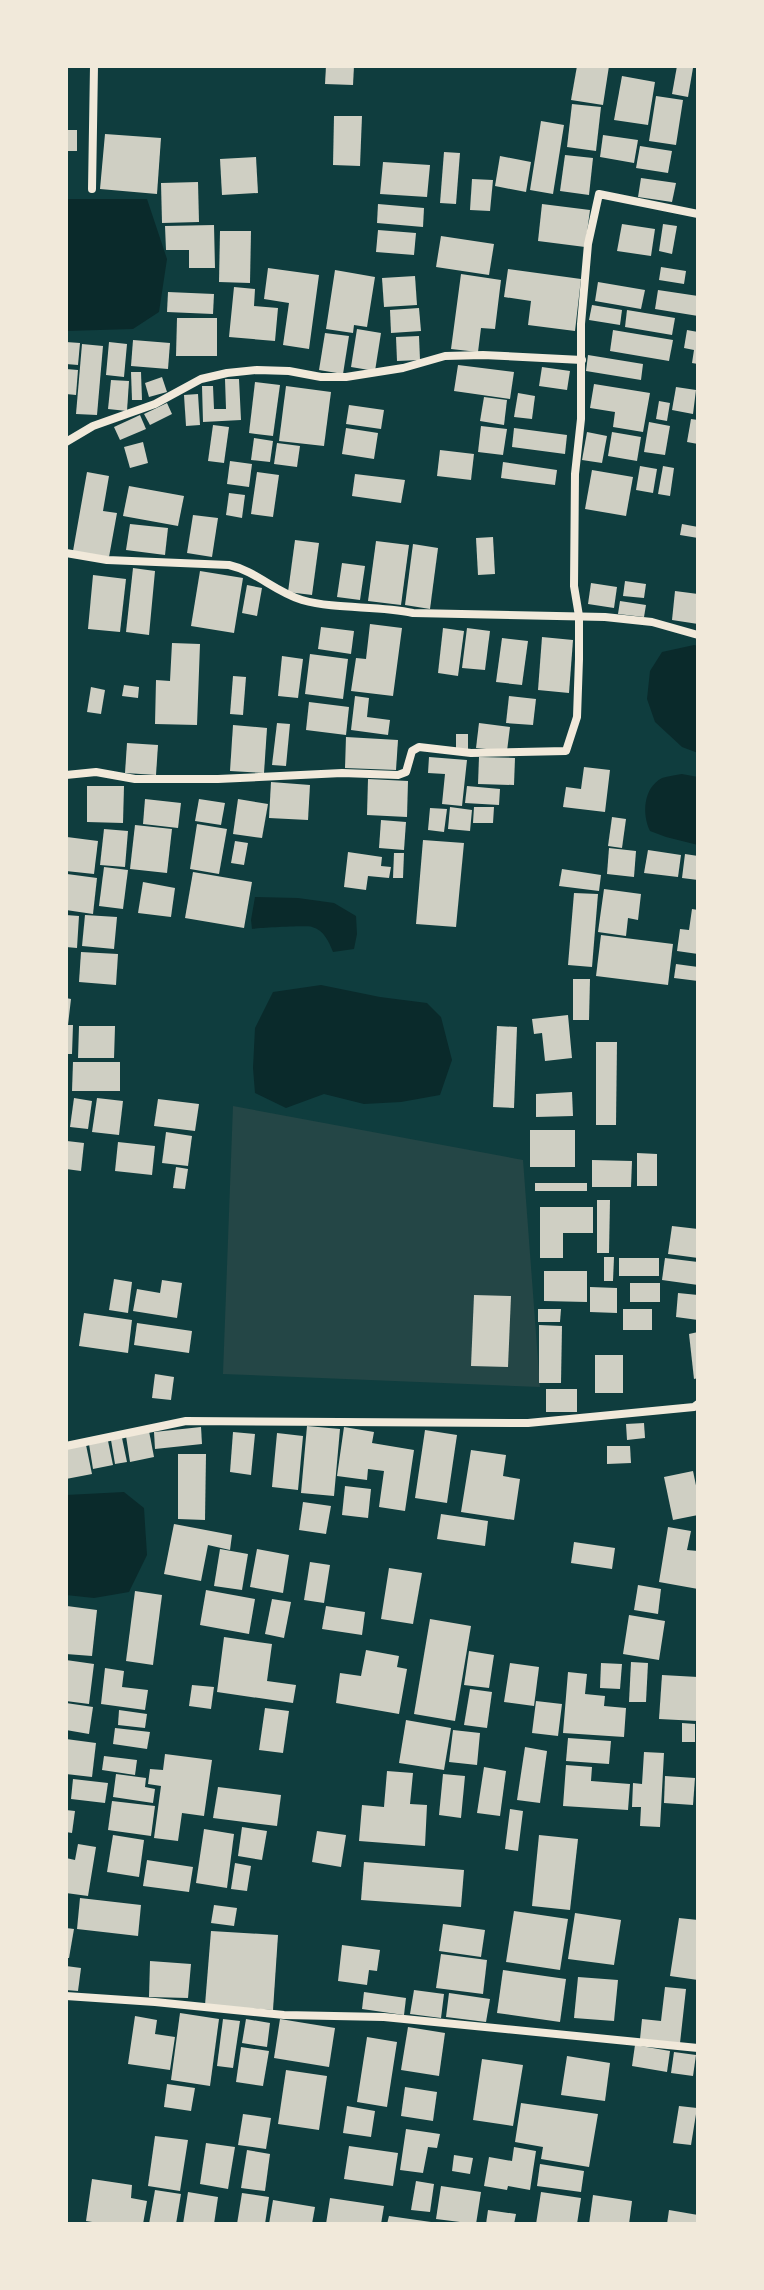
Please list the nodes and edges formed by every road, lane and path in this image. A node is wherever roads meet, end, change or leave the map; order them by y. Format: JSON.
{"nodes":[{"id":1,"x":94,"y":66,"type":"edge"},
{"id":2,"x":92,"y":189,"type":"dead end"},
{"id":3,"x":698,"y":214,"type":"edge"},
{"id":4,"x":582,"y":360,"type":"junction"},
{"id":5,"x":66,"y":442,"type":"edge"},
{"id":6,"x":66,"y":553,"type":"edge"},
{"id":7,"x":579,"y":616,"type":"junction"},
{"id":8,"x":698,"y":635,"type":"edge"},
{"id":9,"x":66,"y":775,"type":"edge"},
{"id":10,"x":698,"y":1404,"type":"edge"},
{"id":11,"x":66,"y":1446,"type":"edge"},
{"id":12,"x":66,"y":1996,"type":"edge"},
{"id":13,"x":698,"y":2048,"type":"edge"}],
"edges":[{"from":1,"to":2,"type":"street"},
{"from":3,"to":4,"type":"street"},
{"from":4,"to":5,"type":"street"},
{"from":4,"to":7,"type":"street"},
{"from":6,"to":7,"type":"street"},
{"from":7,"to":8,"type":"street"},
{"from":7,"to":9,"type":"street"},
{"from":10,"to":11,"type":"street"},
{"from":12,"to":13,"type":"street"}]}
